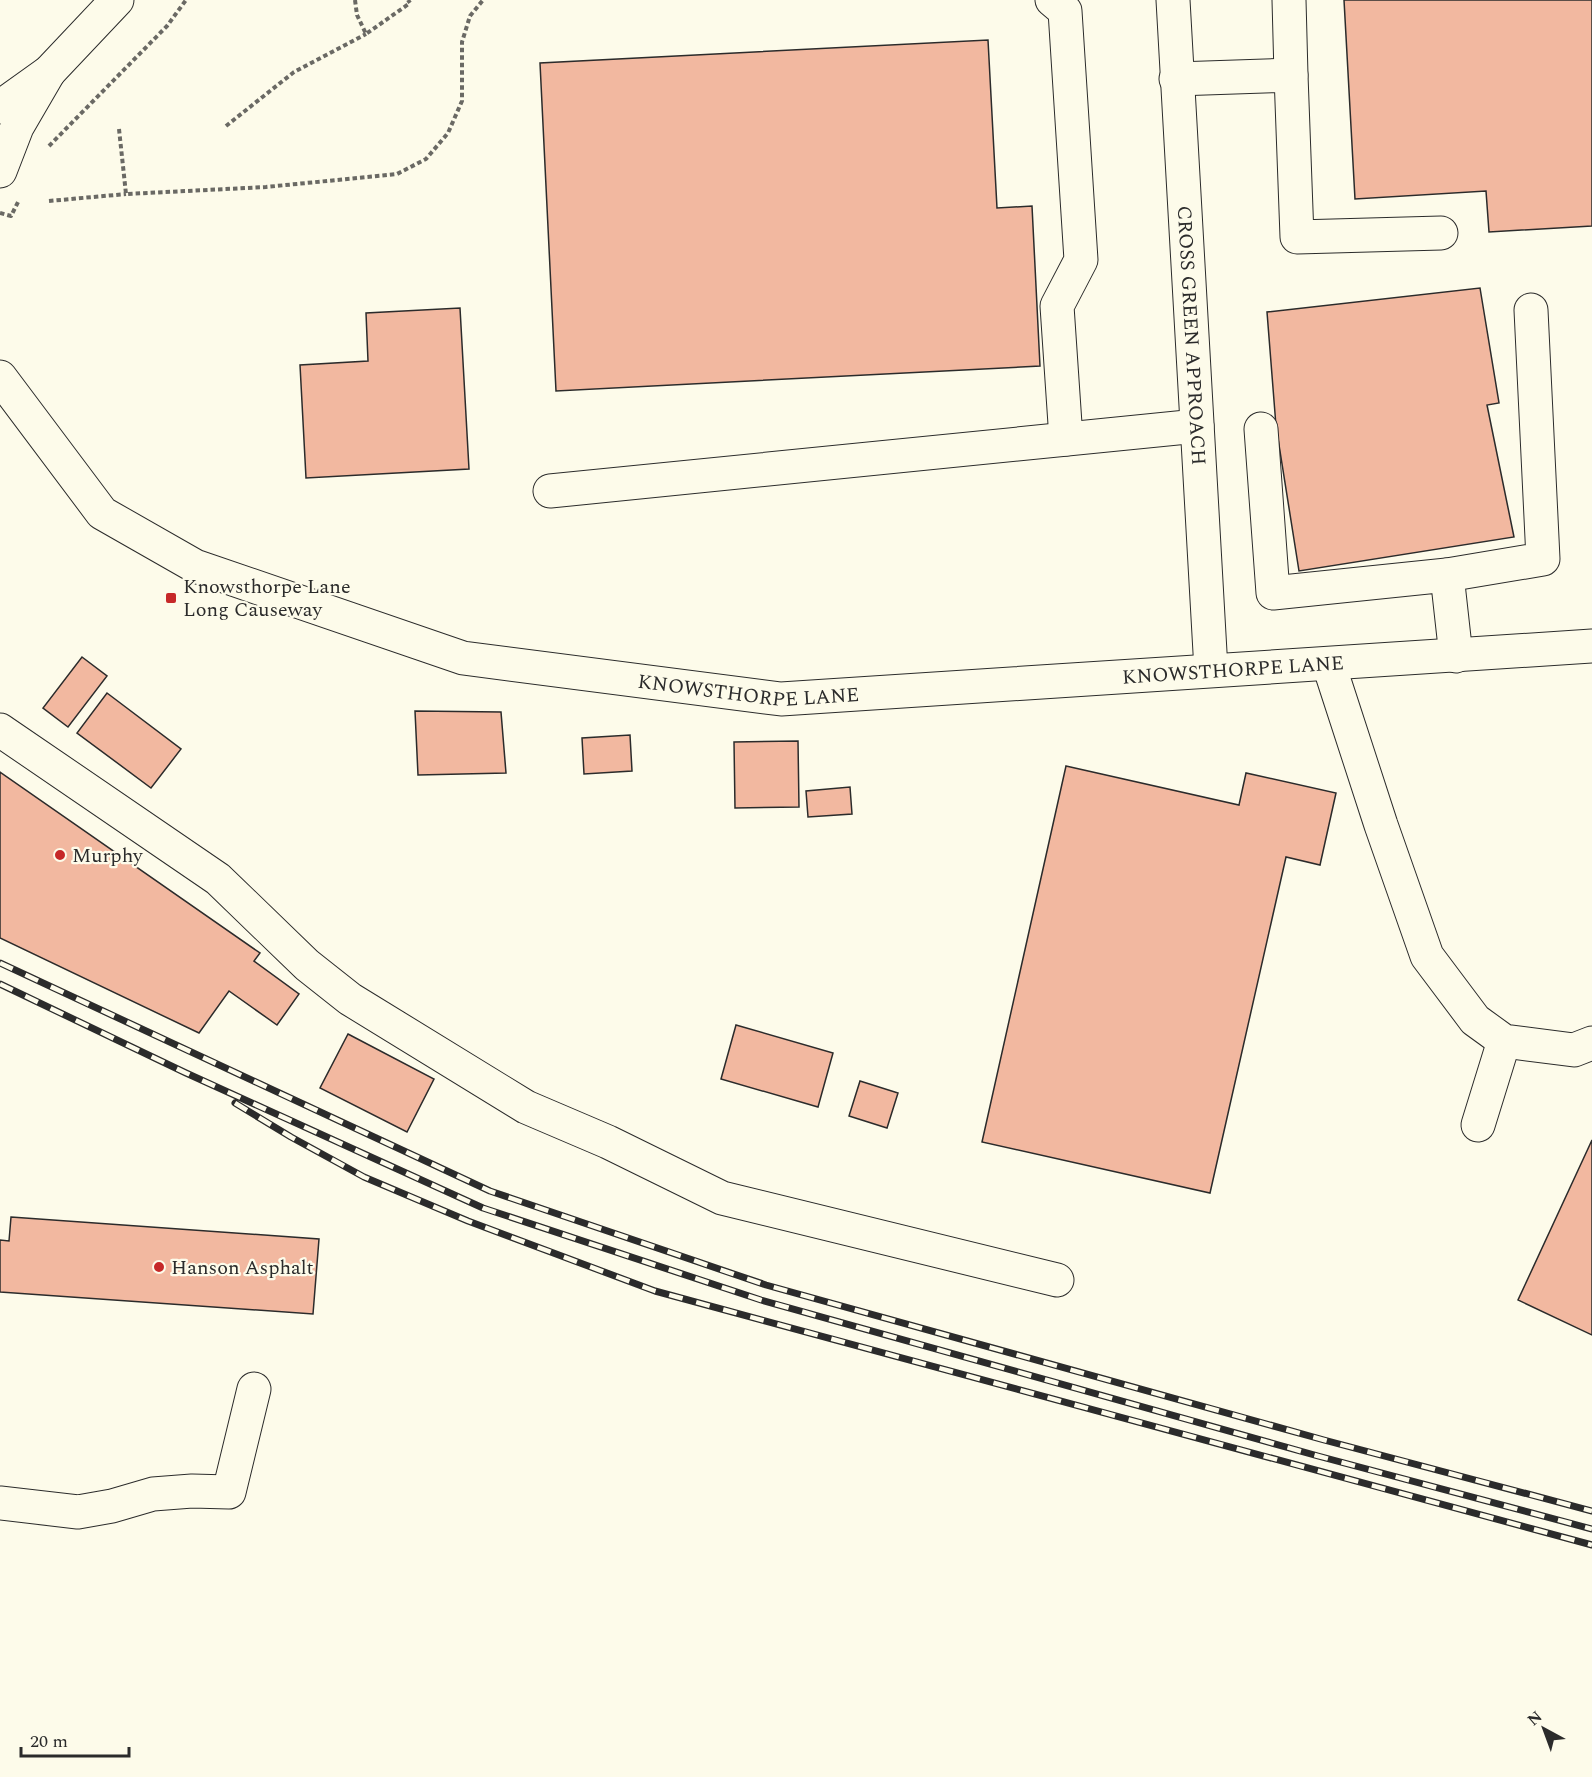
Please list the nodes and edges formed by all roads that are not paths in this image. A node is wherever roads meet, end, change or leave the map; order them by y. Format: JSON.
{"nodes":[{"id":1,"x":117,"y":0,"type":"edge"},
{"id":2,"x":1052,"y":0,"type":"edge"},
{"id":3,"x":1173,"y":0,"type":"edge"},
{"id":4,"x":1289,"y":0,"type":"edge"},
{"id":5,"x":49,"y":72,"type":"junction"},
{"id":6,"x":1291,"y":75,"type":"junction"},
{"id":7,"x":1176,"y":79,"type":"junction"},
{"id":8,"x":0,"y":107,"type":"edge"},
{"id":9,"x":0,"y":171,"type":"edge"},
{"id":10,"x":1441,"y":233,"type":"dead end"},
{"id":11,"x":1531,"y":310,"type":"dead end"},
{"id":12,"x":6,"y":396,"type":"edge"},
{"id":13,"x":1197,"y":426,"type":"junction"},
{"id":14,"x":1261,"y":429,"type":"dead end"},
{"id":15,"x":1066,"y":439,"type":"junction"},
{"id":16,"x":550,"y":491,"type":"dead end"},
{"id":17,"x":1447,"y":574,"type":"junction"},
{"id":18,"x":1592,"y":646,"type":"edge"},
{"id":19,"x":1456,"y":656,"type":"junction"},
{"id":20,"x":1329,"y":665,"type":"junction"},
{"id":21,"x":1212,"y":670,"type":"junction"},
{"id":22,"x":0,"y":730,"type":"edge"},
{"id":23,"x":1504,"y":1041,"type":"junction"},
{"id":24,"x":1592,"y":1043,"type":"edge"},
{"id":25,"x":1478,"y":1125,"type":"dead end"},
{"id":26,"x":1056,"y":1280,"type":"dead end"},
{"id":27,"x":254,"y":1389,"type":"dead end"},
{"id":28,"x":0,"y":1503,"type":"edge"}],
"edges":[{"from":1,"to":5,"type":"main road"},
{"from":2,"to":15,"type":"main road"},
{"from":3,"to":7,"type":"main road","name":"CROSS GREEN APPROACH"},
{"from":4,"to":6,"type":"main road"},
{"from":5,"to":8,"type":"main road"},
{"from":5,"to":9,"type":"main road"},
{"from":6,"to":7,"type":"main road"},
{"from":6,"to":10,"type":"main road"},
{"from":7,"to":13,"type":"main road","name":"CROSS GREEN APPROACH"},
{"from":11,"to":17,"type":"main road"},
{"from":12,"to":21,"type":"main road","name":"KNOWSTHORPE LANE"},
{"from":13,"to":15,"type":"main road"},
{"from":13,"to":21,"type":"main road","name":"CROSS GREEN APPROACH"},
{"from":14,"to":17,"type":"main road"},
{"from":15,"to":16,"type":"main road"},
{"from":17,"to":19,"type":"main road"},
{"from":18,"to":19,"type":"main road","name":"KNOWSTHORPE LANE"},
{"from":19,"to":20,"type":"main road","name":"KNOWSTHORPE LANE"},
{"from":20,"to":21,"type":"main road","name":"KNOWSTHORPE LANE"},
{"from":20,"to":23,"type":"main road"},
{"from":22,"to":26,"type":"main road"},
{"from":23,"to":24,"type":"main road"},
{"from":23,"to":25,"type":"main road"},
{"from":27,"to":28,"type":"main road"}]}
